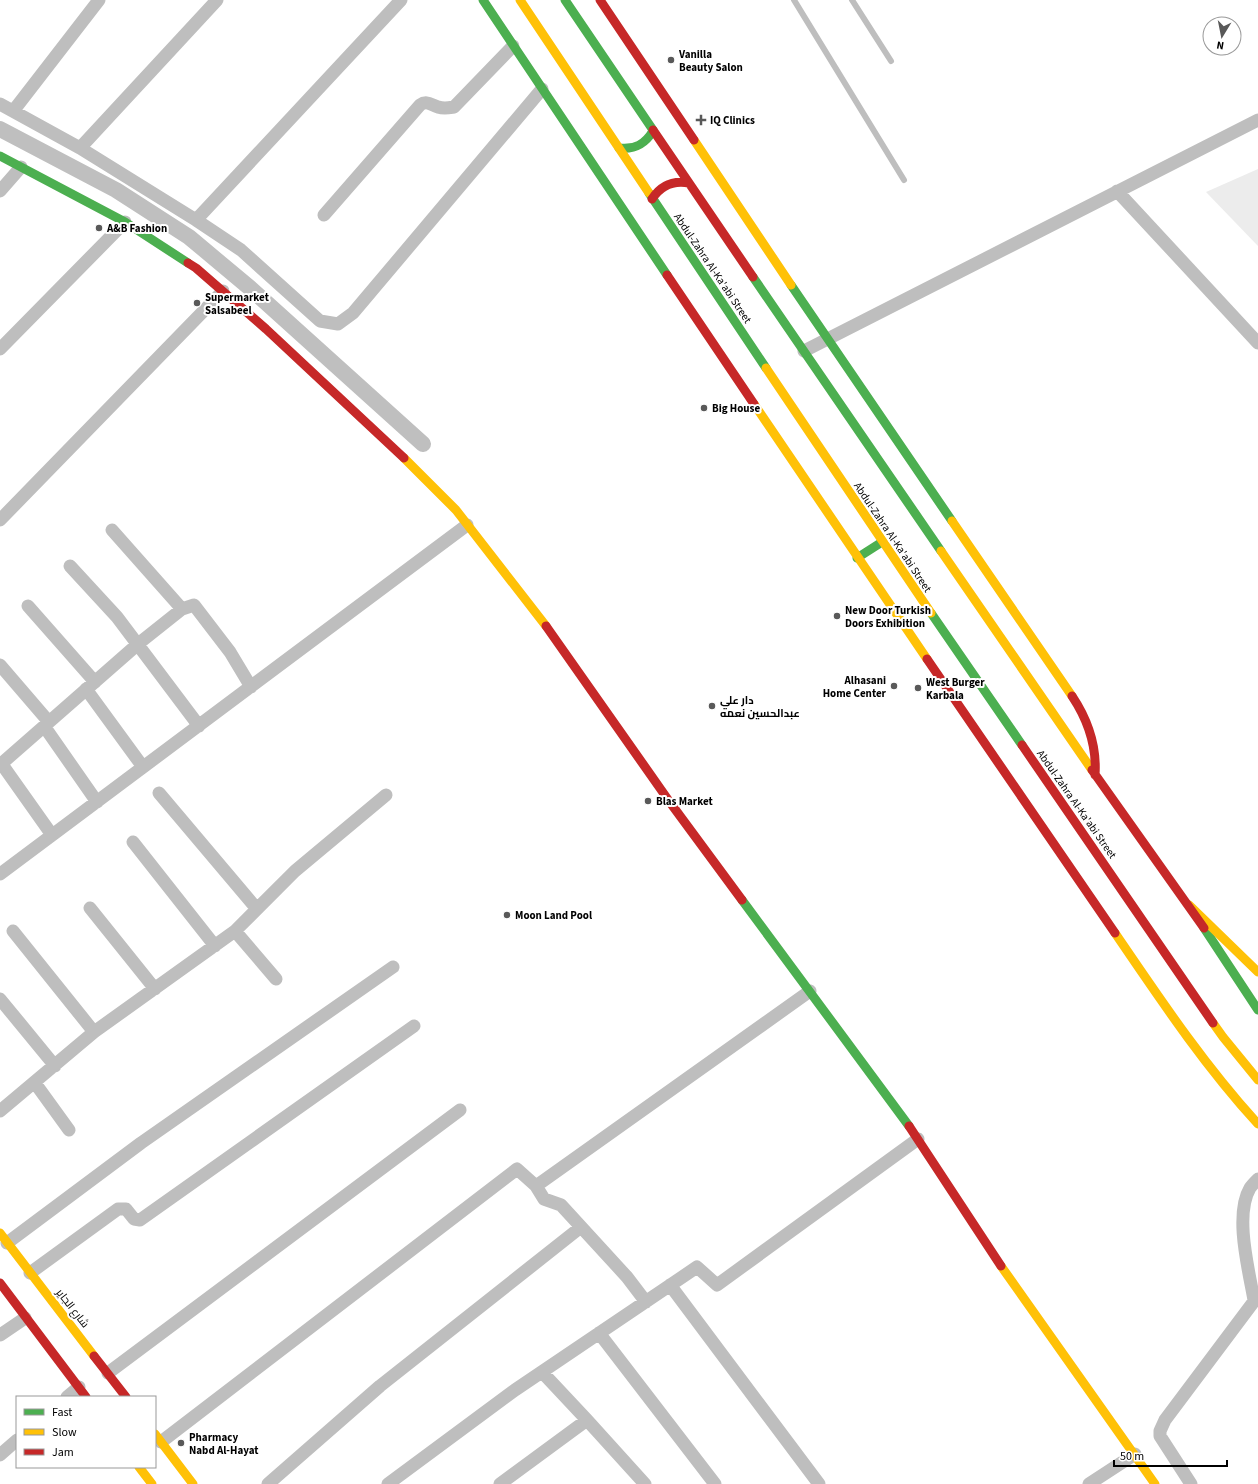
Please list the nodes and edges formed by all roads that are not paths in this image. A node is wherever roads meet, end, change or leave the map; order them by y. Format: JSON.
{"nodes":[{"id":1,"x":99,"y":0,"type":"edge"},
{"id":2,"x":217,"y":0,"type":"edge"},
{"id":3,"x":401,"y":0,"type":"edge"},
{"id":4,"x":482,"y":0,"type":"edge"},
{"id":5,"x":520,"y":0,"type":"edge"},
{"id":6,"x":565,"y":0,"type":"edge"},
{"id":7,"x":600,"y":0,"type":"edge"},
{"id":8,"x":794,"y":0,"type":"edge"},
{"id":9,"x":852,"y":0,"type":"edge"},
{"id":10,"x":513,"y":46,"type":"junction"},
{"id":11,"x":891,"y":61,"type":"dead end"},
{"id":12,"x":542,"y":89,"type":"junction"},
{"id":13,"x":0,"y":104,"type":"edge"},
{"id":14,"x":14,"y":110,"type":"junction"},
{"id":15,"x":1258,"y":120,"type":"edge"},
{"id":16,"x":653,"y":131,"type":"junction"},
{"id":17,"x":80,"y":148,"type":"junction"},
{"id":18,"x":619,"y":148,"type":"junction"},
{"id":19,"x":0,"y":156,"type":"edge"},
{"id":20,"x":21,"y":167,"type":"junction"},
{"id":21,"x":904,"y":180,"type":"dead end"},
{"id":22,"x":689,"y":183,"type":"junction"},
{"id":23,"x":0,"y":191,"type":"edge"},
{"id":24,"x":1117,"y":191,"type":"junction"},
{"id":25,"x":652,"y":199,"type":"junction"},
{"id":26,"x":324,"y":215,"type":"dead end"},
{"id":27,"x":196,"y":220,"type":"junction"},
{"id":28,"x":125,"y":222,"type":"junction"},
{"id":29,"x":223,"y":291,"type":"junction"},
{"id":30,"x":827,"y":339,"type":"junction"},
{"id":31,"x":1258,"y":343,"type":"edge"},
{"id":32,"x":0,"y":349,"type":"edge"},
{"id":33,"x":804,"y":351,"type":"junction"},
{"id":34,"x":0,"y":520,"type":"edge"},
{"id":35,"x":467,"y":525,"type":"junction"},
{"id":36,"x":112,"y":530,"type":"dead end"},
{"id":37,"x":882,"y":542,"type":"junction"},
{"id":38,"x":857,"y":558,"type":"junction"},
{"id":39,"x":70,"y":566,"type":"dead end"},
{"id":40,"x":28,"y":606,"type":"dead end"},
{"id":41,"x":182,"y":609,"type":"junction"},
{"id":42,"x":138,"y":644,"type":"junction"},
{"id":43,"x":0,"y":665,"type":"edge"},
{"id":44,"x":91,"y":685,"type":"junction"},
{"id":45,"x":251,"y":686,"type":"junction"},
{"id":46,"x":46,"y":724,"type":"junction"},
{"id":47,"x":199,"y":726,"type":"junction"},
{"id":48,"x":1,"y":764,"type":"edge"},
{"id":49,"x":143,"y":767,"type":"junction"},
{"id":50,"x":1095,"y":775,"type":"junction"},
{"id":51,"x":160,"y":793,"type":"dead end"},
{"id":52,"x":386,"y":795,"type":"dead end"},
{"id":53,"x":97,"y":802,"type":"junction"},
{"id":54,"x":52,"y":835,"type":"junction"},
{"id":55,"x":132,"y":842,"type":"dead end"},
{"id":56,"x":0,"y":874,"type":"edge"},
{"id":57,"x":1189,"y":905,"type":"junction"},
{"id":58,"x":90,"y":908,"type":"dead end"},
{"id":59,"x":257,"y":909,"type":"junction"},
{"id":60,"x":13,"y":931,"type":"dead end"},
{"id":61,"x":235,"y":931,"type":"junction"},
{"id":62,"x":215,"y":946,"type":"junction"},
{"id":63,"x":393,"y":967,"type":"dead end"},
{"id":64,"x":1258,"y":972,"type":"edge"},
{"id":65,"x":276,"y":979,"type":"dead end"},
{"id":66,"x":155,"y":990,"type":"junction"},
{"id":67,"x":810,"y":991,"type":"junction"},
{"id":68,"x":0,"y":999,"type":"edge"},
{"id":69,"x":1258,"y":1010,"type":"edge"},
{"id":70,"x":414,"y":1026,"type":"dead end"},
{"id":71,"x":94,"y":1032,"type":"junction"},
{"id":72,"x":54,"y":1066,"type":"junction"},
{"id":73,"x":1258,"y":1080,"type":"edge"},
{"id":74,"x":35,"y":1083,"type":"junction"},
{"id":75,"x":460,"y":1110,"type":"dead end"},
{"id":76,"x":0,"y":1112,"type":"edge"},
{"id":77,"x":1258,"y":1124,"type":"edge"},
{"id":78,"x":69,"y":1130,"type":"dead end"},
{"id":79,"x":918,"y":1139,"type":"junction"},
{"id":80,"x":1258,"y":1179,"type":"edge"},
{"id":81,"x":536,"y":1186,"type":"junction"},
{"id":82,"x":581,"y":1227,"type":"junction"},
{"id":83,"x":4,"y":1238,"type":"edge"},
{"id":84,"x":30,"y":1272,"type":"junction"},
{"id":85,"x":0,"y":1283,"type":"edge"},
{"id":86,"x":670,"y":1285,"type":"junction"},
{"id":87,"x":1256,"y":1298,"type":"edge"},
{"id":88,"x":646,"y":1302,"type":"junction"},
{"id":89,"x":25,"y":1318,"type":"junction"},
{"id":90,"x":599,"y":1333,"type":"junction"},
{"id":91,"x":0,"y":1335,"type":"edge"},
{"id":92,"x":542,"y":1372,"type":"junction"},
{"id":93,"x":108,"y":1373,"type":"junction"},
{"id":94,"x":82,"y":1392,"type":"edge"},
{"id":95,"x":70,"y":1396,"type":"edge"},
{"id":96,"x":125,"y":1396,"type":"edge"},
{"id":97,"x":587,"y":1420,"type":"junction"},
{"id":98,"x":158,"y":1438,"type":"edge"},
{"id":99,"x":16,"y":1441,"type":"edge"},
{"id":100,"x":1135,"y":1454,"type":"junction"},
{"id":101,"x":0,"y":1455,"type":"edge"},
{"id":102,"x":140,"y":1468,"type":"edge"},
{"id":103,"x":152,"y":1484,"type":"edge"},
{"id":104,"x":193,"y":1484,"type":"edge"},
{"id":105,"x":268,"y":1484,"type":"edge"},
{"id":106,"x":388,"y":1484,"type":"edge"},
{"id":107,"x":500,"y":1484,"type":"edge"},
{"id":108,"x":645,"y":1484,"type":"edge"},
{"id":109,"x":715,"y":1484,"type":"edge"},
{"id":110,"x":819,"y":1484,"type":"edge"},
{"id":111,"x":1089,"y":1484,"type":"edge"},
{"id":112,"x":1156,"y":1484,"type":"edge"},
{"id":113,"x":1191,"y":1484,"type":"edge"}],
"edges":[{"from":1,"to":14,"type":"street"},
{"from":2,"to":17,"type":"street"},
{"from":3,"to":27,"type":"street"},
{"from":4,"to":10,"type":"main road"},
{"from":5,"to":18,"type":"main road","name":"Abdul-Zahra Al-Ka'abi Street"},
{"from":6,"to":16,"type":"main road"},
{"from":7,"to":30,"type":"main road"},
{"from":8,"to":21,"type":"lane"},
{"from":9,"to":11,"type":"lane"},
{"from":10,"to":12,"type":"main road"},
{"from":10,"to":26,"type":"street"},
{"from":12,"to":27,"type":"street"},
{"from":12,"to":38,"type":"main road"},
{"from":13,"to":14,"type":"street"},
{"from":14,"to":17,"type":"street"},
{"from":15,"to":24,"type":"street"},
{"from":16,"to":18,"type":"main road"},
{"from":16,"to":22,"type":"main road"},
{"from":17,"to":27,"type":"street"},
{"from":18,"to":25,"type":"main road","name":"Abdul-Zahra Al-Ka'abi Street"},
{"from":19,"to":20,"type":"main road"},
{"from":20,"to":23,"type":"street"},
{"from":20,"to":28,"type":"main road"},
{"from":22,"to":25,"type":"main road"},
{"from":22,"to":33,"type":"main road"},
{"from":24,"to":30,"type":"street"},
{"from":24,"to":31,"type":"street"},
{"from":25,"to":37,"type":"main road","name":"Abdul-Zahra Al-Ka'abi Street"},
{"from":28,"to":29,"type":"main road"},
{"from":28,"to":32,"type":"street"},
{"from":29,"to":34,"type":"street"},
{"from":29,"to":35,"type":"main road"},
{"from":30,"to":33,"type":"street"},
{"from":30,"to":50,"type":"main road"},
{"from":33,"to":50,"type":"main road"},
{"from":35,"to":45,"type":"street"},
{"from":35,"to":67,"type":"main road"},
{"from":36,"to":41,"type":"street"},
{"from":37,"to":38,"type":"main road"},
{"from":37,"to":73,"type":"main road","name":"Abdul-Zahra Al-Ka'abi Street"},
{"from":38,"to":77,"type":"main road"},
{"from":39,"to":42,"type":"street"},
{"from":40,"to":44,"type":"street"},
{"from":41,"to":42,"type":"street"},
{"from":41,"to":45,"type":"street"},
{"from":42,"to":44,"type":"street"},
{"from":42,"to":47,"type":"street"},
{"from":43,"to":46,"type":"street"},
{"from":44,"to":46,"type":"street"},
{"from":44,"to":49,"type":"street"},
{"from":45,"to":47,"type":"street"},
{"from":46,"to":48,"type":"street"},
{"from":46,"to":53,"type":"street"},
{"from":47,"to":49,"type":"street"},
{"from":48,"to":54,"type":"street"},
{"from":49,"to":53,"type":"street"},
{"from":50,"to":57,"type":"main road"},
{"from":51,"to":59,"type":"street"},
{"from":52,"to":59,"type":"street"},
{"from":53,"to":54,"type":"street"},
{"from":54,"to":56,"type":"street"},
{"from":55,"to":62,"type":"street"},
{"from":57,"to":64,"type":"main road"},
{"from":57,"to":69,"type":"main road"},
{"from":58,"to":66,"type":"street"},
{"from":59,"to":61,"type":"street"},
{"from":60,"to":71,"type":"street"},
{"from":61,"to":62,"type":"street"},
{"from":61,"to":65,"type":"street"},
{"from":62,"to":66,"type":"street"},
{"from":63,"to":83,"type":"street"},
{"from":66,"to":71,"type":"street"},
{"from":67,"to":79,"type":"main road"},
{"from":67,"to":81,"type":"street"},
{"from":68,"to":72,"type":"street"},
{"from":70,"to":84,"type":"street"},
{"from":71,"to":72,"type":"street"},
{"from":72,"to":74,"type":"street"},
{"from":74,"to":76,"type":"street"},
{"from":74,"to":78,"type":"street"},
{"from":75,"to":93,"type":"street"},
{"from":79,"to":86,"type":"street"},
{"from":79,"to":100,"type":"main road"},
{"from":80,"to":87,"type":"street"},
{"from":81,"to":82,"type":"street"},
{"from":81,"to":98,"type":"street"},
{"from":82,"to":88,"type":"street"},
{"from":82,"to":105,"type":"street"},
{"from":83,"to":84,"type":"main road","name":"شارع الجاير"},
{"from":84,"to":93,"type":"main road","name":"شارع الجاير"},
{"from":85,"to":89,"type":"main road"},
{"from":86,"to":88,"type":"street"},
{"from":86,"to":110,"type":"street"},
{"from":87,"to":113,"type":"street"},
{"from":88,"to":90,"type":"street"},
{"from":89,"to":91,"type":"street"},
{"from":89,"to":94,"type":"main road"},
{"from":90,"to":92,"type":"street"},
{"from":90,"to":109,"type":"street"},
{"from":92,"to":97,"type":"street"},
{"from":92,"to":106,"type":"street"},
{"from":93,"to":96,"type":"main road","name":"شارع الجاير"},
{"from":94,"to":95,"type":"street"},
{"from":97,"to":107,"type":"street"},
{"from":97,"to":108,"type":"street"},
{"from":98,"to":104,"type":"main road"},
{"from":99,"to":101,"type":"street"},
{"from":100,"to":111,"type":"street"},
{"from":100,"to":112,"type":"main road"},
{"from":102,"to":103,"type":"main road"}]}
